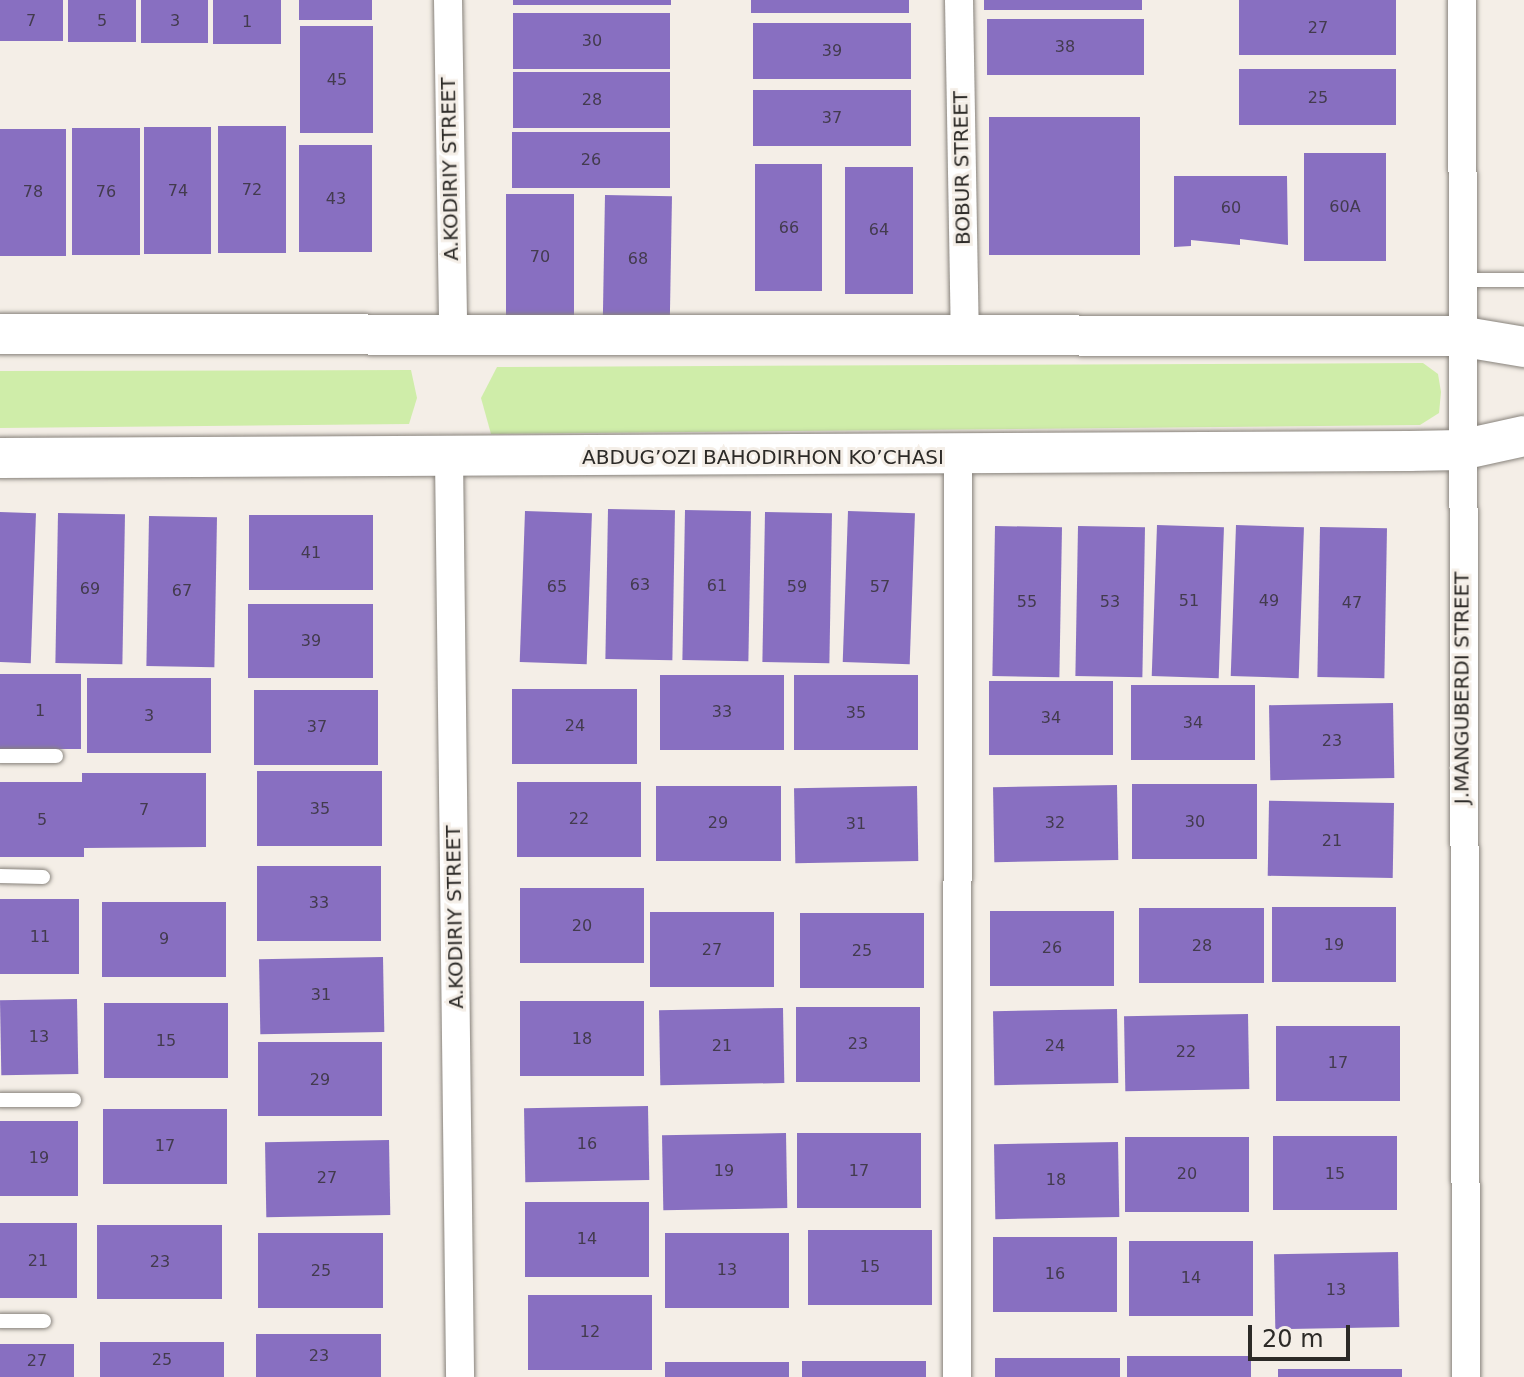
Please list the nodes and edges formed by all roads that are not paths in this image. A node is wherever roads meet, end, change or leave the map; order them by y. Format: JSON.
{"nodes":[{"id":1,"x":448,"y":0,"type":"edge"},
{"id":2,"x":959,"y":0,"type":"edge"},
{"id":3,"x":1462,"y":0,"type":"edge"},
{"id":4,"x":1460,"y":280,"type":"junction"},
{"id":5,"x":1524,"y":280,"type":"edge"},
{"id":6,"x":0,"y":334,"type":"edge"},
{"id":7,"x":965,"y":335,"type":"junction"},
{"id":8,"x":1459,"y":336,"type":"junction"},
{"id":9,"x":453,"y":337,"type":"junction"},
{"id":10,"x":1524,"y":347,"type":"edge"},
{"id":11,"x":1524,"y":436,"type":"edge"},
{"id":12,"x":1461,"y":450,"type":"junction"},
{"id":13,"x":449,"y":457,"type":"junction"},
{"id":14,"x":958,"y":457,"type":"junction"},
{"id":15,"x":0,"y":458,"type":"edge"},
{"id":16,"x":0,"y":756,"type":"edge"},
{"id":17,"x":56,"y":756,"type":"dead end"},
{"id":18,"x":0,"y":876,"type":"edge"},
{"id":19,"x":43,"y":877,"type":"dead end"},
{"id":20,"x":0,"y":1100,"type":"edge"},
{"id":21,"x":74,"y":1100,"type":"dead end"},
{"id":22,"x":0,"y":1321,"type":"edge"},
{"id":23,"x":44,"y":1321,"type":"dead end"},
{"id":24,"x":460,"y":1377,"type":"edge"},
{"id":25,"x":957,"y":1377,"type":"edge"},
{"id":26,"x":1466,"y":1377,"type":"edge"}],
"edges":[{"from":1,"to":9,"type":"street","name":"A.KODIRIY STREET"},
{"from":2,"to":7,"type":"street","name":"BOBUR STREET"},
{"from":3,"to":4,"type":"street","name":"J.MANGUBERDI STREET"},
{"from":4,"to":5,"type":"lane"},
{"from":4,"to":8,"type":"street","name":"J.MANGUBERDI STREET"},
{"from":6,"to":9,"type":"main road"},
{"from":7,"to":8,"type":"main road"},
{"from":7,"to":9,"type":"main road"},
{"from":8,"to":10,"type":"main road"},
{"from":8,"to":12,"type":"street","name":"J.MANGUBERDI STREET"},
{"from":11,"to":12,"type":"main road","name":"ABDUG’OZI BAHODIRHON KO’CHASI"},
{"from":12,"to":14,"type":"main road","name":"ABDUG’OZI BAHODIRHON KO’CHASI"},
{"from":12,"to":26,"type":"street","name":"J.MANGUBERDI STREET"},
{"from":13,"to":14,"type":"main road","name":"ABDUG’OZI BAHODIRHON KO’CHASI"},
{"from":13,"to":15,"type":"main road","name":"ABDUG’OZI BAHODIRHON KO’CHASI"},
{"from":13,"to":24,"type":"street","name":"A.KODIRIY STREET"},
{"from":14,"to":25,"type":"street"},
{"from":16,"to":17,"type":"lane"},
{"from":18,"to":19,"type":"lane"},
{"from":20,"to":21,"type":"lane"},
{"from":22,"to":23,"type":"lane"}]}
